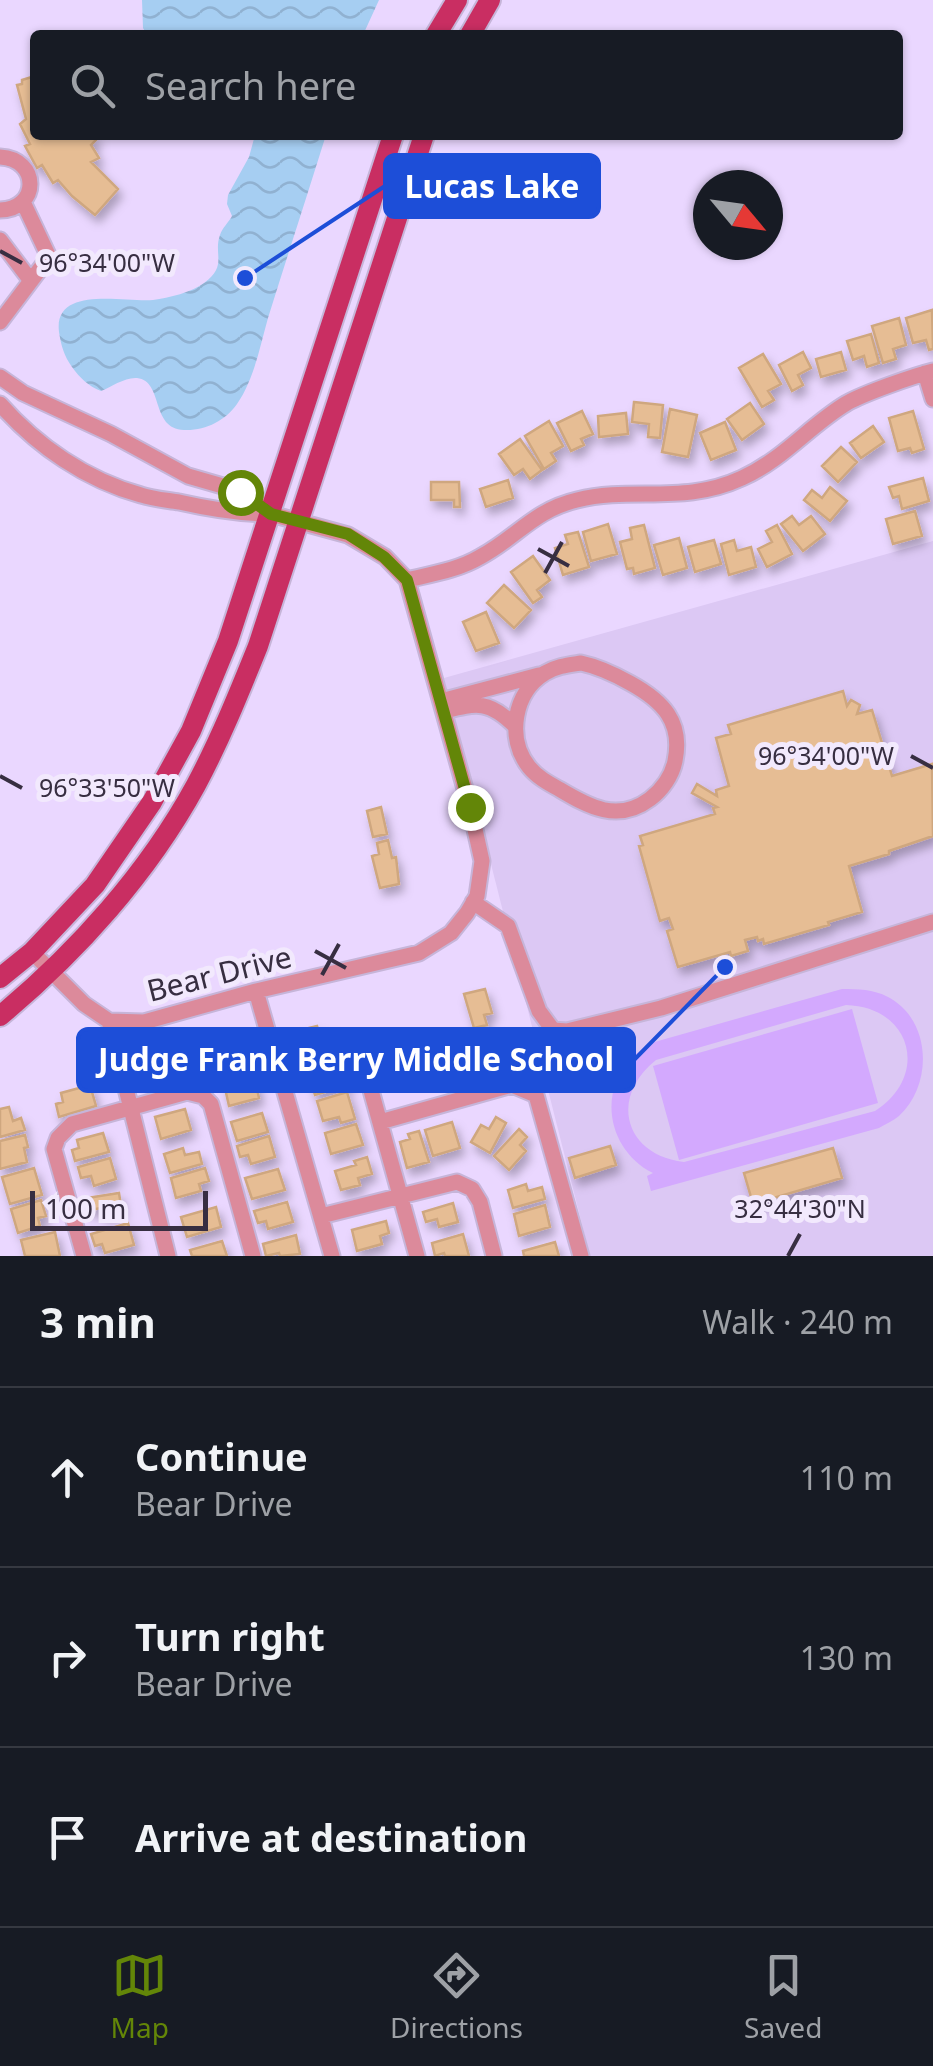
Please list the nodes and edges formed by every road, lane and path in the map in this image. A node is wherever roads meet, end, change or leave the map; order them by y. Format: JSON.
{"nodes":[{"id":1,"x":457,"y":0,"type":"edge"},
{"id":2,"x":490,"y":0,"type":"edge"},
{"id":3,"x":439,"y":30,"type":"edge"},
{"id":4,"x":473,"y":30,"type":"edge"},
{"id":5,"x":391,"y":140,"type":"edge"},
{"id":6,"x":422,"y":140,"type":"edge"},
{"id":7,"x":0,"y":157,"type":"edge"},
{"id":8,"x":23,"y":202,"type":"junction"},
{"id":9,"x":0,"y":210,"type":"edge"},
{"id":10,"x":0,"y":240,"type":"edge"},
{"id":11,"x":31,"y":281,"type":"junction"},
{"id":12,"x":0,"y":293,"type":"edge"},
{"id":13,"x":10,"y":308,"type":"junction"},
{"id":14,"x":0,"y":322,"type":"edge"},
{"id":15,"x":929,"y":372,"type":"edge"},
{"id":16,"x":0,"y":377,"type":"edge"},
{"id":17,"x":933,"y":399,"type":"edge"},
{"id":18,"x":0,"y":404,"type":"edge"},
{"id":19,"x":271,"y":514,"type":"junction"},
{"id":20,"x":300,"y":521,"type":"junction"},
{"id":21,"x":407,"y":580,"type":"junction"},
{"id":22,"x":543,"y":674,"type":"junction"},
{"id":23,"x":442,"y":706,"type":"junction"},
{"id":24,"x":515,"y":726,"type":"junction"},
{"id":25,"x":474,"y":902,"type":"junction"},
{"id":26,"x":933,"y":922,"type":"edge"},
{"id":27,"x":32,"y":952,"type":"junction"},
{"id":28,"x":50,"y":970,"type":"junction"},
{"id":29,"x":0,"y":978,"type":"edge"},
{"id":30,"x":256,"y":991,"type":"junction"},
{"id":31,"x":0,"y":1016,"type":"edge"},
{"id":32,"x":109,"y":1022,"type":"junction"},
{"id":33,"x":278,"y":1068,"type":"junction"},
{"id":34,"x":130,"y":1108,"type":"junction"},
{"id":35,"x":380,"y":1122,"type":"junction"},
{"id":36,"x":401,"y":1196,"type":"junction"},
{"id":37,"x":321,"y":1216,"type":"junction"},
{"id":38,"x":84,"y":1256,"type":"edge"},
{"id":39,"x":168,"y":1256,"type":"edge"},
{"id":40,"x":253,"y":1256,"type":"edge"},
{"id":41,"x":332,"y":1256,"type":"edge"},
{"id":42,"x":417,"y":1256,"type":"edge"},
{"id":43,"x":494,"y":1256,"type":"edge"},
{"id":44,"x":580,"y":1256,"type":"edge"}],
"edges":[{"from":1,"to":3,"type":"main road"},
{"from":2,"to":4,"type":"main road"},
{"from":5,"to":19,"type":"main road"},
{"from":6,"to":20,"type":"main road"},
{"from":7,"to":8,"type":"street"},
{"from":8,"to":9,"type":"street"},
{"from":8,"to":11,"type":"street"},
{"from":10,"to":11,"type":"street"},
{"from":11,"to":13,"type":"street"},
{"from":12,"to":13,"type":"street"},
{"from":13,"to":14,"type":"street"},
{"from":15,"to":17,"type":"street"},
{"from":15,"to":21,"type":"street"},
{"from":16,"to":19,"type":"street"},
{"from":18,"to":19,"type":"street"},
{"from":19,"to":20,"type":"street"},
{"from":19,"to":27,"type":"main road"},
{"from":20,"to":21,"type":"street"},
{"from":20,"to":28,"type":"main road"},
{"from":21,"to":23,"type":"street"},
{"from":22,"to":23,"type":"street"},
{"from":22,"to":24,"type":"street"},
{"from":22,"to":24,"type":"street"},
{"from":23,"to":24,"type":"street"},
{"from":23,"to":25,"type":"street"},
{"from":25,"to":26,"type":"street"},
{"from":25,"to":30,"type":"street","name":"Bear Drive"},
{"from":27,"to":28,"type":"street","name":"Bear Drive"},
{"from":27,"to":29,"type":"main road"},
{"from":28,"to":31,"type":"main road"},
{"from":28,"to":32,"type":"street","name":"Bear Drive"},
{"from":30,"to":32,"type":"street","name":"Bear Drive"},
{"from":30,"to":33,"type":"street"},
{"from":32,"to":34,"type":"street"},
{"from":33,"to":35,"type":"street"},
{"from":33,"to":37,"type":"street"},
{"from":34,"to":38,"type":"street"},
{"from":34,"to":39,"type":"street"},
{"from":34,"to":40,"type":"street"},
{"from":35,"to":36,"type":"street"},
{"from":35,"to":44,"type":"street"},
{"from":36,"to":37,"type":"street"},
{"from":36,"to":42,"type":"street"},
{"from":36,"to":43,"type":"street"},
{"from":37,"to":41,"type":"street"}]}
